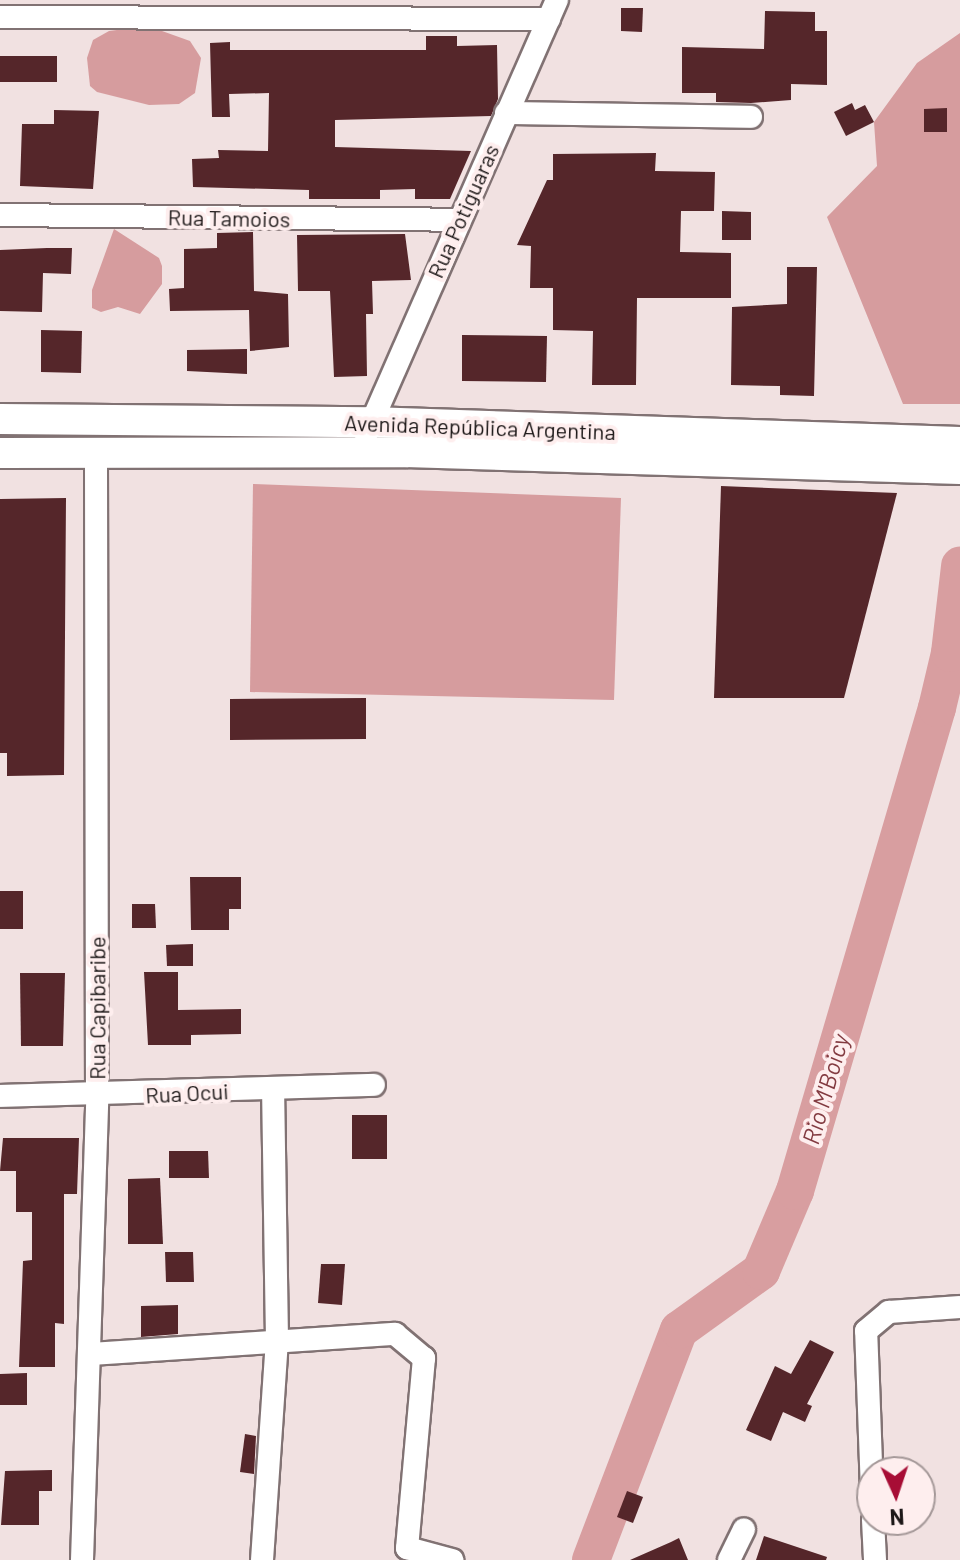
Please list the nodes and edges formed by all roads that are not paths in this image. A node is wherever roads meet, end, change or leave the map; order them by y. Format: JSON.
{"nodes":[{"id":1,"x":553,"y":9,"type":"edge"},
{"id":2,"x":0,"y":17,"type":"edge"},
{"id":3,"x":506,"y":113,"type":"junction"},
{"id":4,"x":751,"y":117,"type":"dead end"},
{"id":5,"x":0,"y":215,"type":"edge"},
{"id":6,"x":459,"y":220,"type":"junction"},
{"id":7,"x":0,"y":419,"type":"edge"},
{"id":8,"x":160,"y":421,"type":"junction"},
{"id":9,"x":370,"y":422,"type":"junction"},
{"id":10,"x":960,"y":442,"type":"edge"},
{"id":11,"x":361,"y":451,"type":"junction"},
{"id":12,"x":0,"y":453,"type":"edge"},
{"id":13,"x":96,"y":455,"type":"junction"},
{"id":14,"x":960,"y":469,"type":"edge"},
{"id":15,"x":374,"y":1085,"type":"dead end"},
{"id":16,"x":273,"y":1088,"type":"junction"},
{"id":17,"x":0,"y":1096,"type":"edge"},
{"id":18,"x":97,"y":1097,"type":"junction"},
{"id":19,"x":960,"y":1307,"type":"edge"},
{"id":20,"x":277,"y":1340,"type":"junction"},
{"id":21,"x":91,"y":1354,"type":"junction"},
{"id":22,"x":871,"y":1456,"type":"edge"},
{"id":23,"x":744,"y":1529,"type":"dead end"},
{"id":24,"x":874,"y":1536,"type":"edge"},
{"id":25,"x":82,"y":1560,"type":"edge"},
{"id":26,"x":262,"y":1560,"type":"edge"},
{"id":27,"x":452,"y":1560,"type":"edge"},
{"id":28,"x":729,"y":1560,"type":"edge"},
{"id":29,"x":875,"y":1560,"type":"edge"}],
"edges":[{"from":1,"to":2,"type":"street"},
{"from":1,"to":3,"type":"street","name":"Rua Potiguaras"},
{"from":3,"to":4,"type":"street"},
{"from":3,"to":6,"type":"street","name":"Rua Potiguaras"},
{"from":5,"to":6,"type":"street","name":"Rua Tamoios"},
{"from":6,"to":9,"type":"street","name":"Rua Potiguaras"},
{"from":7,"to":8,"type":"main road","name":"Avenida República Argentina"},
{"from":8,"to":9,"type":"main road","name":"Avenida República Argentina"},
{"from":8,"to":13,"type":"main road"},
{"from":9,"to":10,"type":"main road","name":"Avenida República Argentina"},
{"from":9,"to":11,"type":"street","name":"Rua Potiguaras"},
{"from":11,"to":13,"type":"main road","name":"Avenida República Argentina"},
{"from":11,"to":14,"type":"main road","name":"Avenida República Argentina"},
{"from":12,"to":13,"type":"main road","name":"Avenida República Argentina"},
{"from":13,"to":18,"type":"street","name":"Rua Capibaribe"},
{"from":15,"to":16,"type":"street","name":"Rua Ocui"},
{"from":16,"to":18,"type":"street","name":"Rua Ocui"},
{"from":16,"to":20,"type":"street"},
{"from":17,"to":18,"type":"street","name":"Rua Ocui"},
{"from":18,"to":21,"type":"street","name":"Rua Capibaribe"},
{"from":19,"to":22,"type":"street"},
{"from":20,"to":21,"type":"street"},
{"from":20,"to":26,"type":"street"},
{"from":20,"to":27,"type":"street"},
{"from":21,"to":25,"type":"street","name":"Rua Capibaribe"},
{"from":23,"to":28,"type":"street"},
{"from":24,"to":29,"type":"street"}]}
